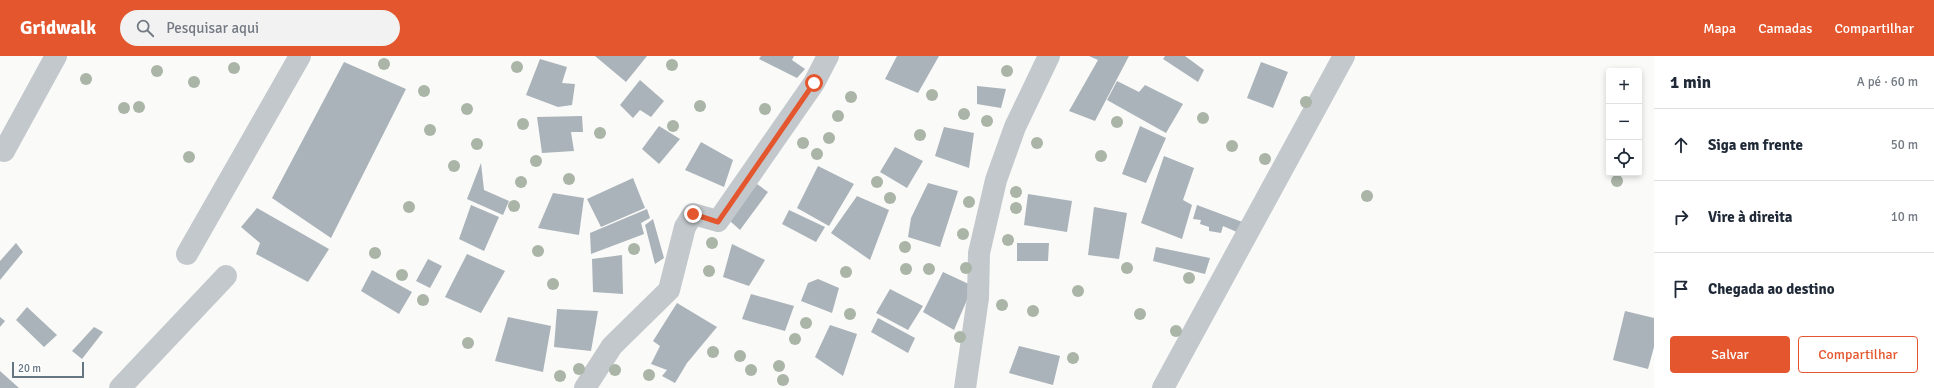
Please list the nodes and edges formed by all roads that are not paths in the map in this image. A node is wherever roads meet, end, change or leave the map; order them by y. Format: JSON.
{"nodes":[{"id":1,"x":56,"y":56,"type":"edge"},
{"id":2,"x":300,"y":56,"type":"edge"},
{"id":3,"x":828,"y":56,"type":"edge"},
{"id":4,"x":1049,"y":56,"type":"edge"},
{"id":5,"x":1344,"y":56,"type":"edge"},
{"id":6,"x":4,"y":151,"type":"dead end"},
{"id":7,"x":187,"y":254,"type":"dead end"},
{"id":8,"x":226,"y":276,"type":"dead end"},
{"id":9,"x":120,"y":388,"type":"edge"},
{"id":10,"x":585,"y":388,"type":"edge"},
{"id":11,"x":965,"y":388,"type":"edge"},
{"id":12,"x":1163,"y":388,"type":"edge"}],
"edges":[{"from":1,"to":6,"type":"street"},
{"from":2,"to":7,"type":"street"},
{"from":3,"to":10,"type":"street"},
{"from":4,"to":11,"type":"street"},
{"from":5,"to":12,"type":"street"},
{"from":8,"to":9,"type":"street"}]}
